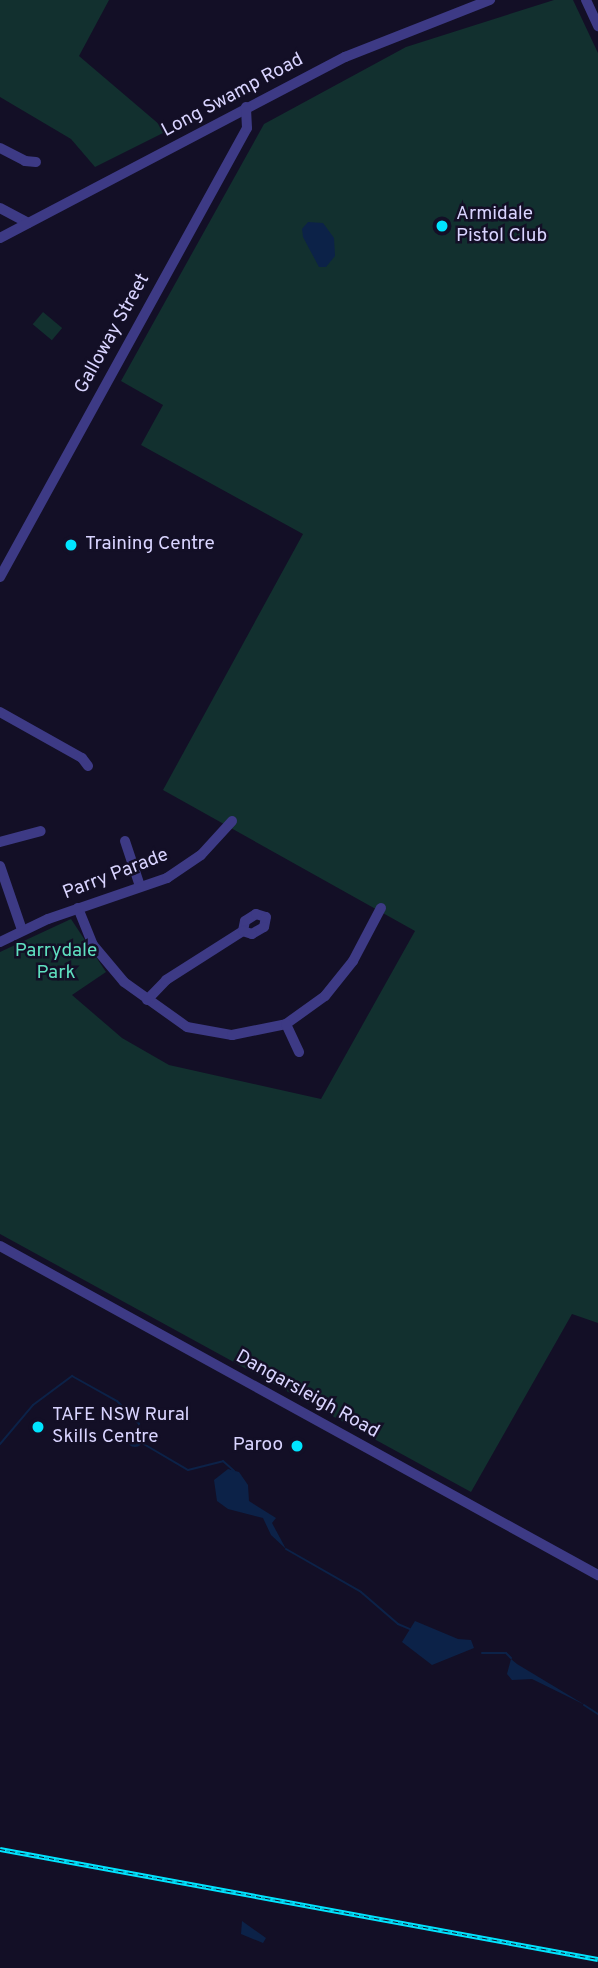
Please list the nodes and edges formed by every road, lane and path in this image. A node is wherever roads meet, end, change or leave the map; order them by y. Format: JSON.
{"nodes":[{"id":1,"x":489,"y":0,"type":"edge"},
{"id":2,"x":586,"y":0,"type":"edge"},
{"id":3,"x":598,"y":26,"type":"edge"},
{"id":4,"x":246,"y":107,"type":"junction"},
{"id":5,"x":0,"y":148,"type":"edge"},
{"id":6,"x":36,"y":162,"type":"dead end"},
{"id":7,"x":0,"y":208,"type":"edge"},
{"id":8,"x":28,"y":223,"type":"junction"},
{"id":9,"x":0,"y":238,"type":"edge"},
{"id":10,"x":0,"y":577,"type":"edge"},
{"id":11,"x":0,"y":712,"type":"edge"},
{"id":12,"x":88,"y":766,"type":"dead end"},
{"id":13,"x":232,"y":821,"type":"dead end"},
{"id":14,"x":41,"y":831,"type":"dead end"},
{"id":15,"x":125,"y":841,"type":"dead end"},
{"id":16,"x":0,"y":842,"type":"edge"},
{"id":17,"x":0,"y":866,"type":"edge"},
{"id":18,"x":140,"y":886,"type":"junction"},
{"id":19,"x":78,"y":908,"type":"junction"},
{"id":20,"x":381,"y":908,"type":"dead end"},
{"id":21,"x":22,"y":930,"type":"junction"},
{"id":22,"x":243,"y":931,"type":"dead end"},
{"id":23,"x":0,"y":942,"type":"edge"},
{"id":24,"x":147,"y":1000,"type":"junction"},
{"id":25,"x":286,"y":1024,"type":"junction"},
{"id":26,"x":299,"y":1052,"type":"dead end"},
{"id":27,"x":0,"y":1246,"type":"edge"},
{"id":28,"x":598,"y":1575,"type":"edge"}],
"edges":[{"from":1,"to":4,"type":"street","name":"Long Swamp Road"},
{"from":2,"to":3,"type":"street"},
{"from":4,"to":8,"type":"street","name":"Long Swamp Road"},
{"from":4,"to":10,"type":"street","name":"Galloway Street"},
{"from":5,"to":6,"type":"street"},
{"from":7,"to":8,"type":"street"},
{"from":8,"to":9,"type":"street","name":"Long Swamp Road"},
{"from":11,"to":12,"type":"street"},
{"from":13,"to":18,"type":"street","name":"Parry Parade"},
{"from":14,"to":16,"type":"street"},
{"from":15,"to":18,"type":"street"},
{"from":17,"to":21,"type":"street"},
{"from":18,"to":19,"type":"street","name":"Parry Parade"},
{"from":19,"to":21,"type":"street","name":"Parry Parade"},
{"from":19,"to":24,"type":"street"},
{"from":20,"to":25,"type":"street"},
{"from":21,"to":23,"type":"street","name":"Parry Parade"},
{"from":22,"to":24,"type":"street"},
{"from":24,"to":25,"type":"street"},
{"from":25,"to":26,"type":"street"},
{"from":27,"to":28,"type":"street","name":"Dangarsleigh Road"}]}
